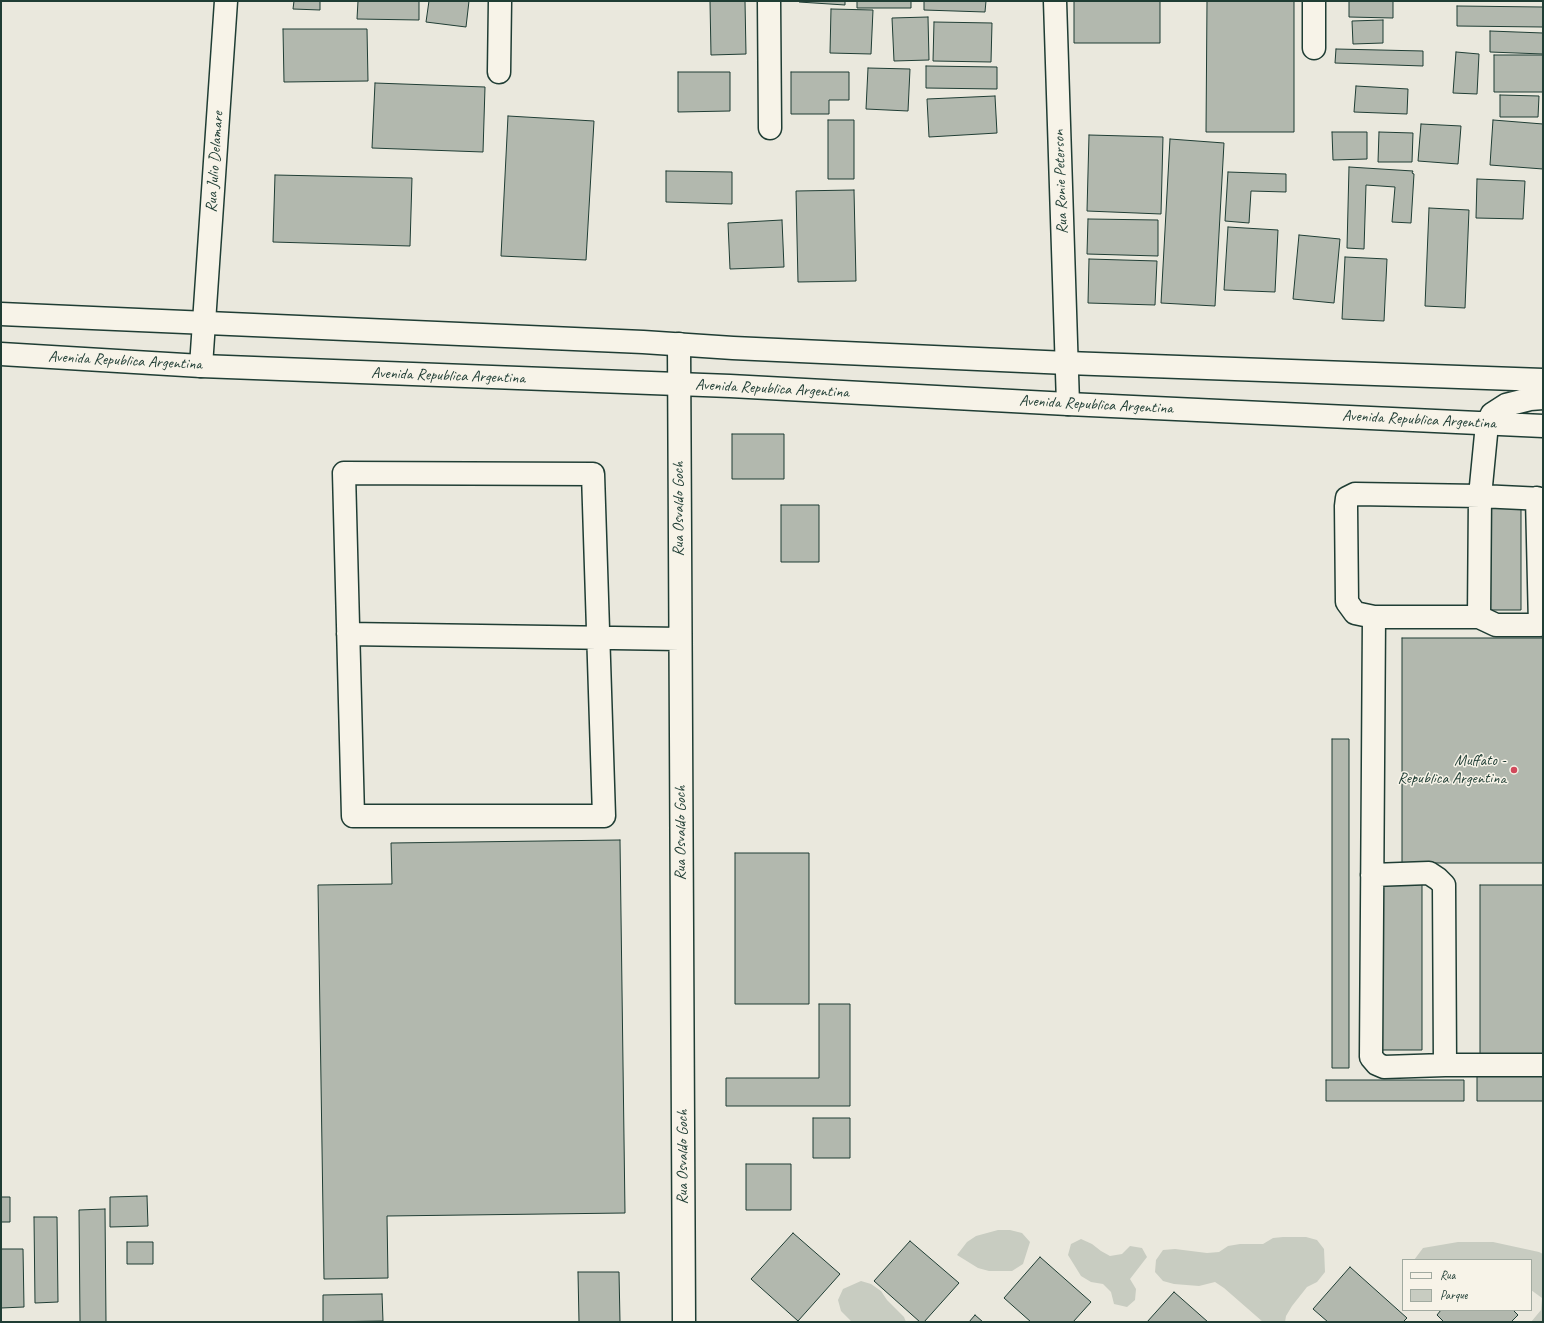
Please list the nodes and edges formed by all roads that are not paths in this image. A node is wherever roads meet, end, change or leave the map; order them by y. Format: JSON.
{"nodes":[{"id":1,"x":226,"y":1,"type":"edge"},
{"id":2,"x":500,"y":1,"type":"edge"},
{"id":3,"x":769,"y":1,"type":"edge"},
{"id":4,"x":1055,"y":1,"type":"edge"},
{"id":5,"x":1314,"y":1,"type":"edge"},
{"id":6,"x":1314,"y":48,"type":"dead end"},
{"id":7,"x":500,"y":72,"type":"dead end"},
{"id":8,"x":770,"y":128,"type":"dead end"},
{"id":9,"x":1,"y":314,"type":"edge"},
{"id":10,"x":204,"y":323,"type":"junction"},
{"id":11,"x":679,"y":344,"type":"junction"},
{"id":12,"x":1,"y":354,"type":"edge"},
{"id":13,"x":1067,"y":363,"type":"junction"},
{"id":14,"x":201,"y":366,"type":"junction"},
{"id":15,"x":1543,"y":380,"type":"edge"},
{"id":16,"x":679,"y":385,"type":"junction"},
{"id":17,"x":1543,"y":398,"type":"edge"},
{"id":18,"x":1068,"y":404,"type":"junction"},
{"id":19,"x":1487,"y":424,"type":"junction"},
{"id":20,"x":1543,"y":426,"type":"edge"},
{"id":21,"x":1480,"y":496,"type":"junction"},
{"id":22,"x":1540,"y":498,"type":"edge"},
{"id":23,"x":1374,"y":617,"type":"junction"},
{"id":24,"x":1479,"y":617,"type":"junction"},
{"id":25,"x":1542,"y":625,"type":"edge"},
{"id":26,"x":348,"y":634,"type":"junction"},
{"id":27,"x":599,"y":638,"type":"junction"},
{"id":28,"x":680,"y":639,"type":"junction"},
{"id":29,"x":1372,"y":875,"type":"junction"},
{"id":30,"x":1445,"y":1065,"type":"junction"},
{"id":31,"x":1543,"y":1065,"type":"edge"},
{"id":32,"x":684,"y":1322,"type":"edge"}],
"edges":[{"from":1,"to":10,"type":"main road","name":"Rua Julio Delamare"},
{"from":2,"to":7,"type":"main road"},
{"from":3,"to":8,"type":"main road"},
{"from":4,"to":13,"type":"main road","name":"Rua Ronie Peterson"},
{"from":5,"to":6,"type":"main road"},
{"from":9,"to":10,"type":"main road"},
{"from":10,"to":11,"type":"main road"},
{"from":10,"to":14,"type":"main road","name":"Rua Julio Delamare"},
{"from":11,"to":13,"type":"main road"},
{"from":11,"to":16,"type":"main road","name":"Rua Osvaldo Goch"},
{"from":12,"to":14,"type":"main road","name":"Avenida Republica Argentina"},
{"from":13,"to":15,"type":"main road"},
{"from":13,"to":18,"type":"main road","name":"Rua Ronie Peterson"},
{"from":14,"to":16,"type":"main road","name":"Avenida Republica Argentina"},
{"from":16,"to":18,"type":"main road","name":"Avenida Republica Argentina"},
{"from":16,"to":28,"type":"main road","name":"Rua Osvaldo Goch"},
{"from":17,"to":19,"type":"main road"},
{"from":18,"to":19,"type":"main road","name":"Avenida Republica Argentina"},
{"from":19,"to":20,"type":"main road","name":"Avenida Republica Argentina"},
{"from":19,"to":21,"type":"main road"},
{"from":21,"to":22,"type":"main road"},
{"from":21,"to":23,"type":"main road"},
{"from":21,"to":24,"type":"main road"},
{"from":22,"to":25,"type":"main road"},
{"from":23,"to":24,"type":"main road"},
{"from":23,"to":29,"type":"main road"},
{"from":24,"to":25,"type":"main road"},
{"from":26,"to":27,"type":"main road"},
{"from":26,"to":27,"type":"main road"},
{"from":26,"to":27,"type":"main road"},
{"from":27,"to":28,"type":"main road"},
{"from":28,"to":32,"type":"main road","name":"Rua Osvaldo Goch"},
{"from":29,"to":30,"type":"main road"},
{"from":29,"to":30,"type":"main road"},
{"from":30,"to":31,"type":"main road"}]}
